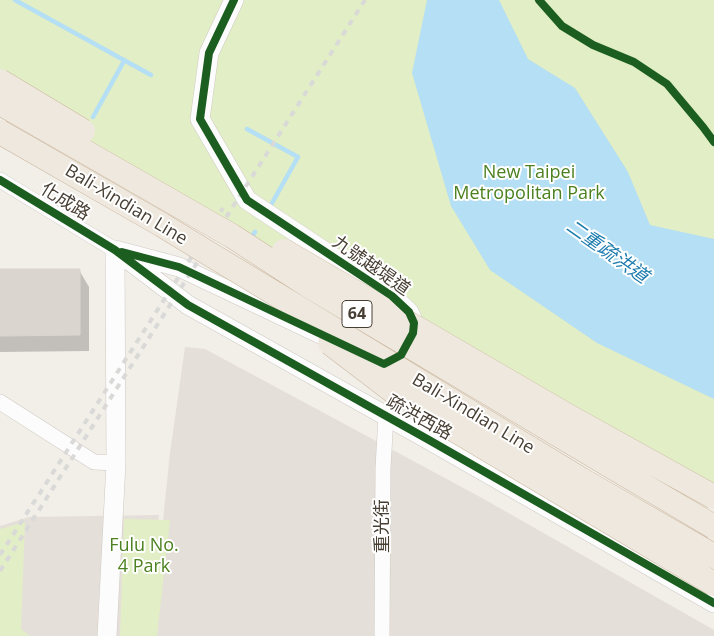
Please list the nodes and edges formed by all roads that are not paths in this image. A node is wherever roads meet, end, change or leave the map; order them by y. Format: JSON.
{"nodes":[{"id":1,"x":234,"y":0,"type":"edge"},
{"id":2,"x":0,"y":81,"type":"edge"},
{"id":3,"x":0,"y":103,"type":"edge"},
{"id":4,"x":0,"y":132,"type":"edge"},
{"id":5,"x":0,"y":180,"type":"edge"},
{"id":6,"x":115,"y":250,"type":"junction"},
{"id":7,"x":232,"y":268,"type":"junction"},
{"id":8,"x":0,"y":402,"type":"edge"},
{"id":9,"x":386,"y":416,"type":"junction"},
{"id":10,"x":116,"y":463,"type":"junction"},
{"id":11,"x":714,"y":497,"type":"edge"},
{"id":12,"x":714,"y":526,"type":"edge"},
{"id":13,"x":714,"y":556,"type":"edge"},
{"id":14,"x":714,"y":584,"type":"edge"},
{"id":15,"x":714,"y":603,"type":"edge"},
{"id":16,"x":107,"y":636,"type":"edge"},
{"id":17,"x":382,"y":636,"type":"edge"}],
"edges":[{"from":1,"to":6,"type":"street","name":"九號越堤道"},
{"from":2,"to":11,"type":"highway","bridge":true},
{"from":3,"to":12,"type":"highway","name":"Bali-Xindian Line","number":"64","bridge":true},
{"from":4,"to":7,"type":"highway","name":"Bali-Xindian Line","number":"64","bridge":true},
{"from":5,"to":6,"type":"street","name":"化成路"},
{"from":6,"to":9,"type":"street","name":"疏洪西路"},
{"from":6,"to":10,"type":"street"},
{"from":7,"to":13,"type":"highway","name":"Bali-Xindian Line","number":"64","bridge":true},
{"from":7,"to":14,"type":"highway","bridge":true},
{"from":8,"to":10,"type":"street"},
{"from":9,"to":15,"type":"street","name":"疏洪西路"},
{"from":9,"to":17,"type":"street","name":"重光街"},
{"from":10,"to":16,"type":"street"}]}
